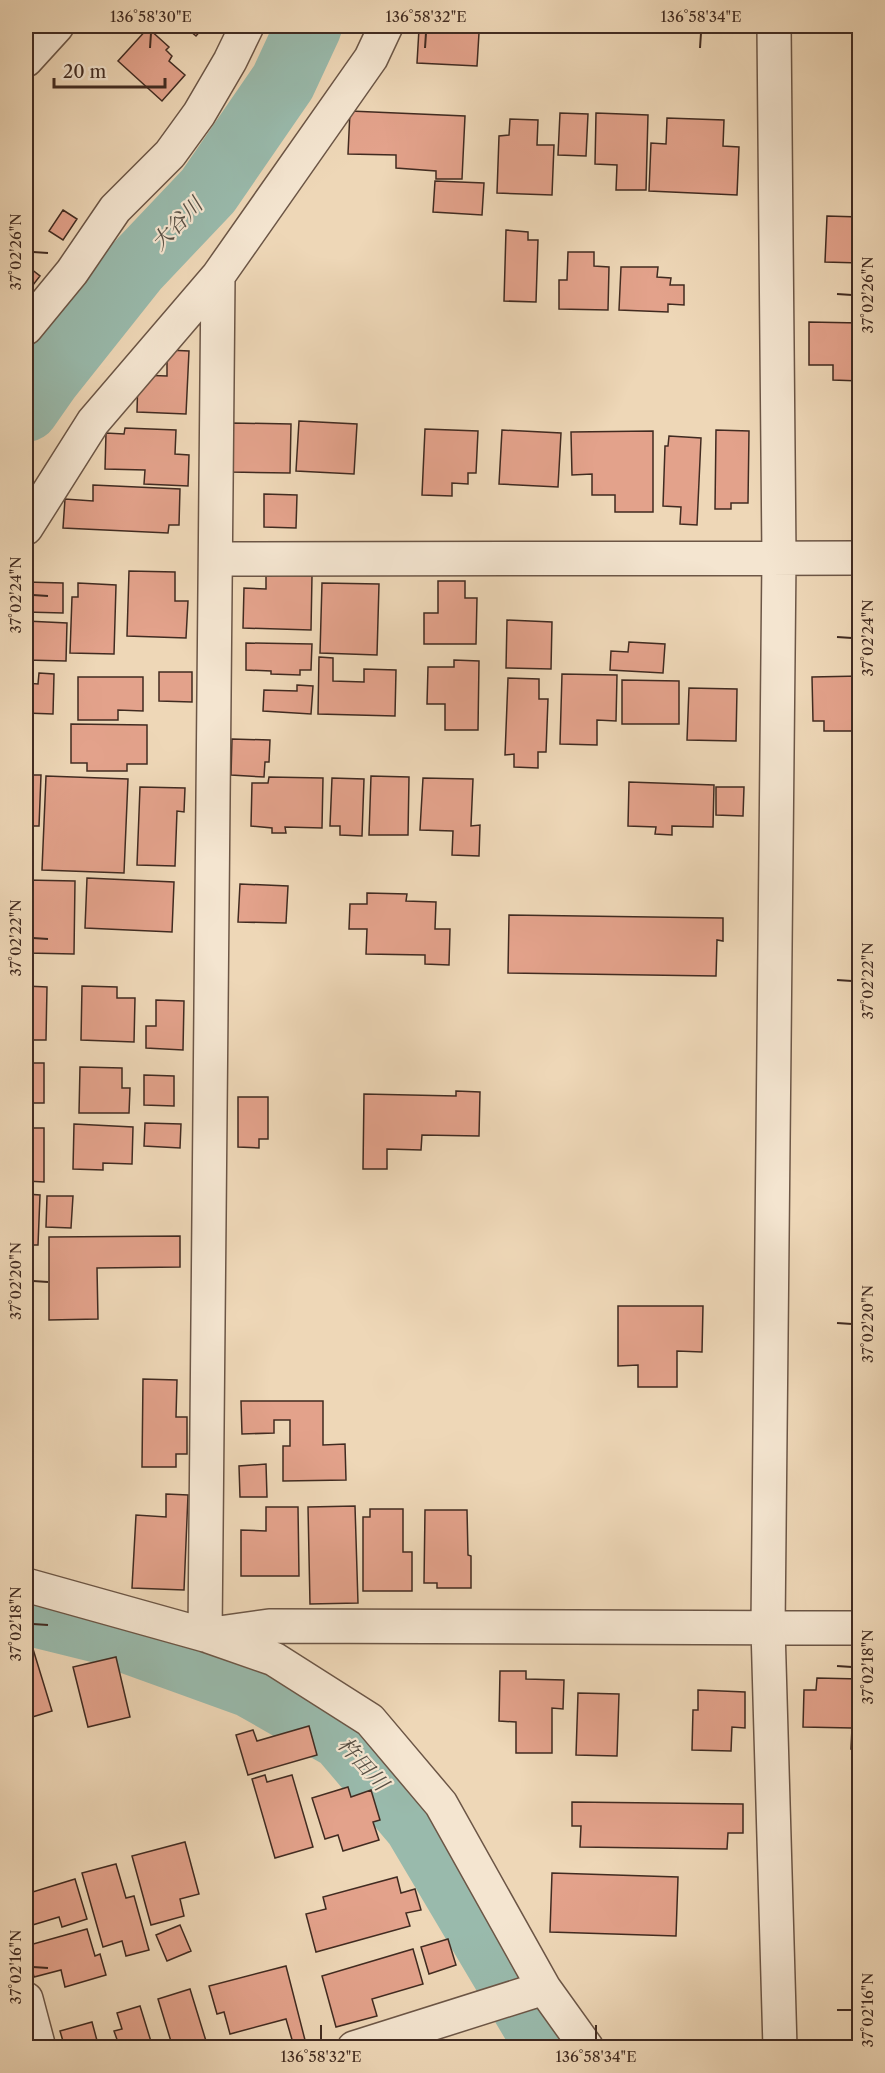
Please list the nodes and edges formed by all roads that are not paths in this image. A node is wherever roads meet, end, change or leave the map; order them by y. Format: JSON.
{"nodes":[{"id":1,"x":57,"y":26,"type":"edge"},
{"id":2,"x":247,"y":26,"type":"edge"},
{"id":3,"x":386,"y":26,"type":"edge"},
{"id":4,"x":774,"y":26,"type":"edge"},
{"id":5,"x":26,"y":60,"type":"edge"},
{"id":6,"x":218,"y":276,"type":"junction"},
{"id":7,"x":26,"y":328,"type":"edge"},
{"id":8,"x":26,"y":528,"type":"edge"},
{"id":9,"x":779,"y":558,"type":"junction"},
{"id":10,"x":860,"y":558,"type":"edge"},
{"id":11,"x":216,"y":559,"type":"junction"},
{"id":12,"x":26,"y":1585,"type":"edge"},
{"id":13,"x":860,"y":1628,"type":"edge"},
{"id":14,"x":768,"y":1629,"type":"junction"},
{"id":15,"x":206,"y":1635,"type":"junction"},
{"id":16,"x":524,"y":1995,"type":"junction"},
{"id":17,"x":26,"y":1999,"type":"edge"},
{"id":18,"x":39,"y":2048,"type":"edge"},
{"id":19,"x":354,"y":2048,"type":"edge"},
{"id":20,"x":587,"y":2048,"type":"edge"},
{"id":21,"x":780,"y":2048,"type":"edge"}],
"edges":[{"from":1,"to":5,"type":"street"},
{"from":2,"to":7,"type":"street"},
{"from":3,"to":6,"type":"street"},
{"from":4,"to":9,"type":"street"},
{"from":6,"to":8,"type":"street"},
{"from":6,"to":11,"type":"street"},
{"from":9,"to":10,"type":"street"},
{"from":9,"to":11,"type":"street"},
{"from":9,"to":14,"type":"street"},
{"from":11,"to":15,"type":"street"},
{"from":12,"to":15,"type":"street"},
{"from":13,"to":14,"type":"street"},
{"from":14,"to":15,"type":"street"},
{"from":14,"to":21,"type":"street"},
{"from":15,"to":16,"type":"street"},
{"from":16,"to":19,"type":"street"},
{"from":16,"to":20,"type":"street"},
{"from":17,"to":18,"type":"street"}]}
